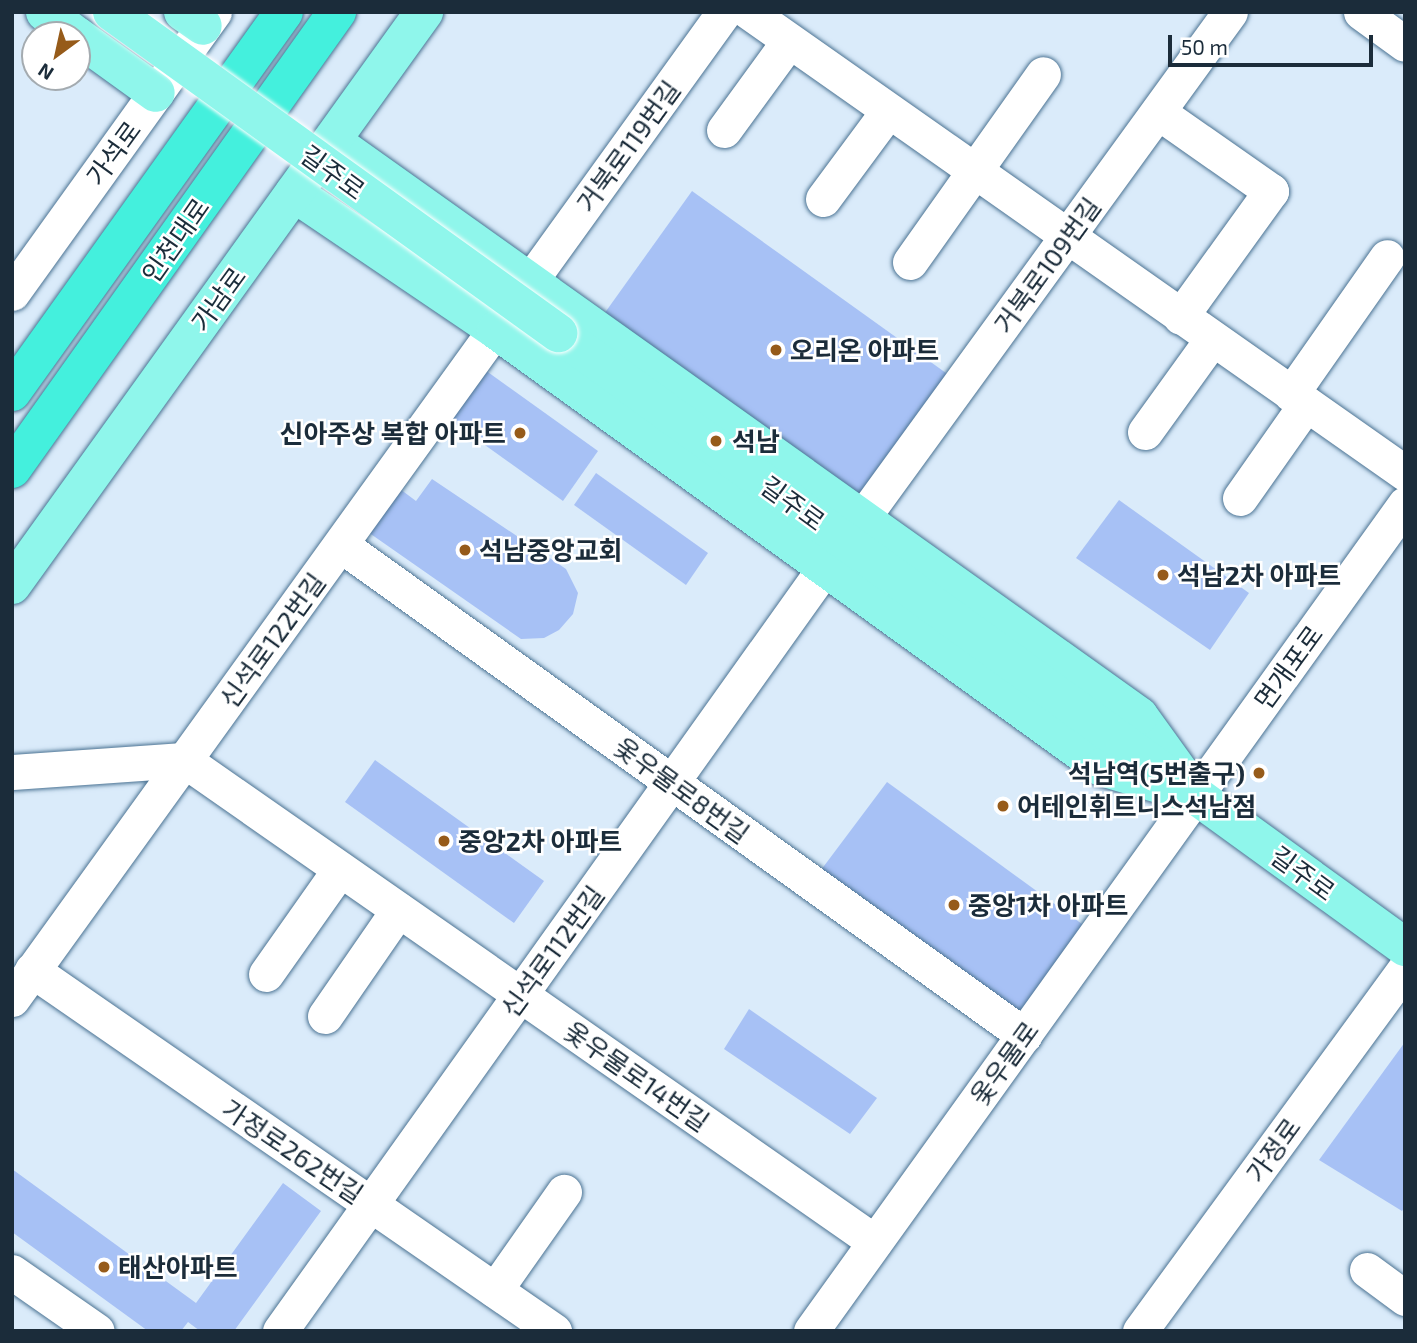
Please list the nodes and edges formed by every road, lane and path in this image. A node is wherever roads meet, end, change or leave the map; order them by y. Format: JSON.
{"nodes":[{"id":1,"x":112,"y":12,"type":"edge"},
{"id":2,"x":284,"y":12,"type":"edge"},
{"id":3,"x":337,"y":12,"type":"edge"},
{"id":4,"x":424,"y":12,"type":"edge"},
{"id":5,"x":724,"y":12,"type":"edge"},
{"id":6,"x":749,"y":12,"type":"edge"},
{"id":7,"x":1230,"y":12,"type":"edge"},
{"id":8,"x":1366,"y":14,"type":"edge"},
{"id":9,"x":200,"y":17,"type":"edge"},
{"id":10,"x":789,"y":41,"type":"junction"},
{"id":11,"x":1405,"y":44,"type":"edge"},
{"id":12,"x":91,"y":45,"type":"edge"},
{"id":13,"x":1043,"y":74,"type":"dead end"},
{"id":14,"x":156,"y":93,"type":"junction"},
{"id":15,"x":888,"y":111,"type":"junction"},
{"id":16,"x":1158,"y":112,"type":"junction"},
{"id":17,"x":724,"y":130,"type":"dead end"},
{"id":18,"x":332,"y":141,"type":"junction"},
{"id":19,"x":974,"y":173,"type":"junction"},
{"id":20,"x":294,"y":193,"type":"junction"},
{"id":21,"x":823,"y":199,"type":"dead end"},
{"id":22,"x":1067,"y":239,"type":"junction"},
{"id":23,"x":1387,"y":257,"type":"dead end"},
{"id":24,"x":910,"y":262,"type":"dead end"},
{"id":25,"x":531,"y":280,"type":"junction"},
{"id":26,"x":12,"y":293,"type":"edge"},
{"id":27,"x":1180,"y":317,"type":"junction"},
{"id":28,"x":496,"y":330,"type":"junction"},
{"id":29,"x":1212,"y":340,"type":"junction"},
{"id":30,"x":12,"y":392,"type":"edge"},
{"id":31,"x":1298,"y":399,"type":"junction"},
{"id":32,"x":1145,"y":432,"type":"dead end"},
{"id":33,"x":12,"y":469,"type":"edge"},
{"id":34,"x":1405,"y":473,"type":"edge"},
{"id":35,"x":1240,"y":498,"type":"dead end"},
{"id":36,"x":1405,"y":504,"type":"edge"},
{"id":37,"x":863,"y":517,"type":"junction"},
{"id":38,"x":341,"y":545,"type":"junction"},
{"id":39,"x":823,"y":570,"type":"junction"},
{"id":40,"x":12,"y":585,"type":"edge"},
{"id":41,"x":184,"y":760,"type":"junction"},
{"id":42,"x":12,"y":772,"type":"edge"},
{"id":43,"x":673,"y":784,"type":"junction"},
{"id":44,"x":1196,"y":795,"type":"junction"},
{"id":45,"x":340,"y":869,"type":"junction"},
{"id":46,"x":398,"y":910,"type":"junction"},
{"id":47,"x":1405,"y":947,"type":"edge"},
{"id":48,"x":1405,"y":969,"type":"edge"},
{"id":49,"x":32,"y":970,"type":"junction"},
{"id":50,"x":266,"y":974,"type":"dead end"},
{"id":51,"x":520,"y":995,"type":"junction"},
{"id":52,"x":12,"y":999,"type":"edge"},
{"id":53,"x":325,"y":1016,"type":"dead end"},
{"id":54,"x":1024,"y":1035,"type":"junction"},
{"id":55,"x":564,"y":1192,"type":"dead end"},
{"id":56,"x":370,"y":1203,"type":"junction"},
{"id":57,"x":875,"y":1242,"type":"junction"},
{"id":58,"x":1367,"y":1270,"type":"dead end"},
{"id":59,"x":12,"y":1272,"type":"edge"},
{"id":60,"x":495,"y":1290,"type":"junction"},
{"id":61,"x":1405,"y":1298,"type":"edge"},
{"id":62,"x":97,"y":1331,"type":"edge"},
{"id":63,"x":280,"y":1331,"type":"edge"},
{"id":64,"x":554,"y":1331,"type":"edge"},
{"id":65,"x":811,"y":1331,"type":"edge"},
{"id":66,"x":1140,"y":1331,"type":"edge"}],
"edges":[{"from":1,"to":44,"type":"main road","name":"길주로","bridge":true},
{"from":2,"to":30,"type":"highway","name":"인천대로"},
{"from":3,"to":33,"type":"highway","name":"인천대로"},
{"from":4,"to":18,"type":"main road","name":"가남로"},
{"from":5,"to":25,"type":"street","name":"거북로119번길"},
{"from":6,"to":10,"type":"street"},
{"from":7,"to":16,"type":"street","name":"거북로109번길"},
{"from":8,"to":11,"type":"street"},
{"from":9,"to":14,"type":"street","name":"가석로"},
{"from":10,"to":15,"type":"street"},
{"from":10,"to":17,"type":"street"},
{"from":12,"to":14,"type":"main road"},
{"from":13,"to":19,"type":"street"},
{"from":14,"to":26,"type":"street","name":"가석로"},
{"from":15,"to":19,"type":"street"},
{"from":15,"to":21,"type":"street"},
{"from":16,"to":22,"type":"street","name":"거북로109번길"},
{"from":16,"to":27,"type":"street"},
{"from":18,"to":20,"type":"main road","name":"가남로"},
{"from":18,"to":25,"type":"main road"},
{"from":19,"to":22,"type":"street"},
{"from":19,"to":24,"type":"street"},
{"from":20,"to":28,"type":"main road"},
{"from":20,"to":40,"type":"main road","name":"가남로"},
{"from":22,"to":27,"type":"street"},
{"from":22,"to":37,"type":"street","name":"거북로109번길"},
{"from":23,"to":31,"type":"street"},
{"from":25,"to":28,"type":"street","name":"신석로122번길"},
{"from":25,"to":37,"type":"main road"},
{"from":27,"to":29,"type":"street"},
{"from":28,"to":38,"type":"street","name":"신석로122번길"},
{"from":28,"to":39,"type":"main road"},
{"from":29,"to":31,"type":"street"},
{"from":29,"to":32,"type":"street"},
{"from":31,"to":34,"type":"street"},
{"from":31,"to":35,"type":"street"},
{"from":36,"to":44,"type":"street","name":"면개포로"},
{"from":37,"to":44,"type":"main road"},
{"from":38,"to":41,"type":"street","name":"신석로122번길"},
{"from":38,"to":43,"type":"street","name":"옻우물로8번길"},
{"from":39,"to":43,"type":"street","name":"신석로112번길"},
{"from":39,"to":44,"type":"main road"},
{"from":41,"to":42,"type":"street"},
{"from":41,"to":45,"type":"street","name":"옻우물로14번길"},
{"from":41,"to":49,"type":"street","name":"신석로122번길"},
{"from":43,"to":51,"type":"street","name":"신석로112번길"},
{"from":43,"to":54,"type":"street","name":"옻우물로8번길"},
{"from":44,"to":47,"type":"main road","name":"길주로"},
{"from":44,"to":54,"type":"street","name":"옻우물로"},
{"from":45,"to":46,"type":"street","name":"옻우물로14번길"},
{"from":45,"to":50,"type":"street"},
{"from":46,"to":51,"type":"street","name":"옻우물로14번길"},
{"from":46,"to":53,"type":"street"},
{"from":48,"to":66,"type":"street","name":"가정로"},
{"from":49,"to":52,"type":"street","name":"신석로122번길"},
{"from":49,"to":56,"type":"street","name":"가정로262번길"},
{"from":51,"to":56,"type":"street","name":"신석로112번길"},
{"from":51,"to":57,"type":"street","name":"옻우물로14번길"},
{"from":54,"to":57,"type":"street","name":"옻우물로"},
{"from":55,"to":60,"type":"street"},
{"from":56,"to":60,"type":"street","name":"가정로262번길"},
{"from":56,"to":63,"type":"street","name":"신석로112번길"},
{"from":57,"to":65,"type":"street","name":"옻우물로"},
{"from":58,"to":61,"type":"street"},
{"from":59,"to":62,"type":"street"},
{"from":60,"to":64,"type":"street","name":"가정로262번길"}]}
